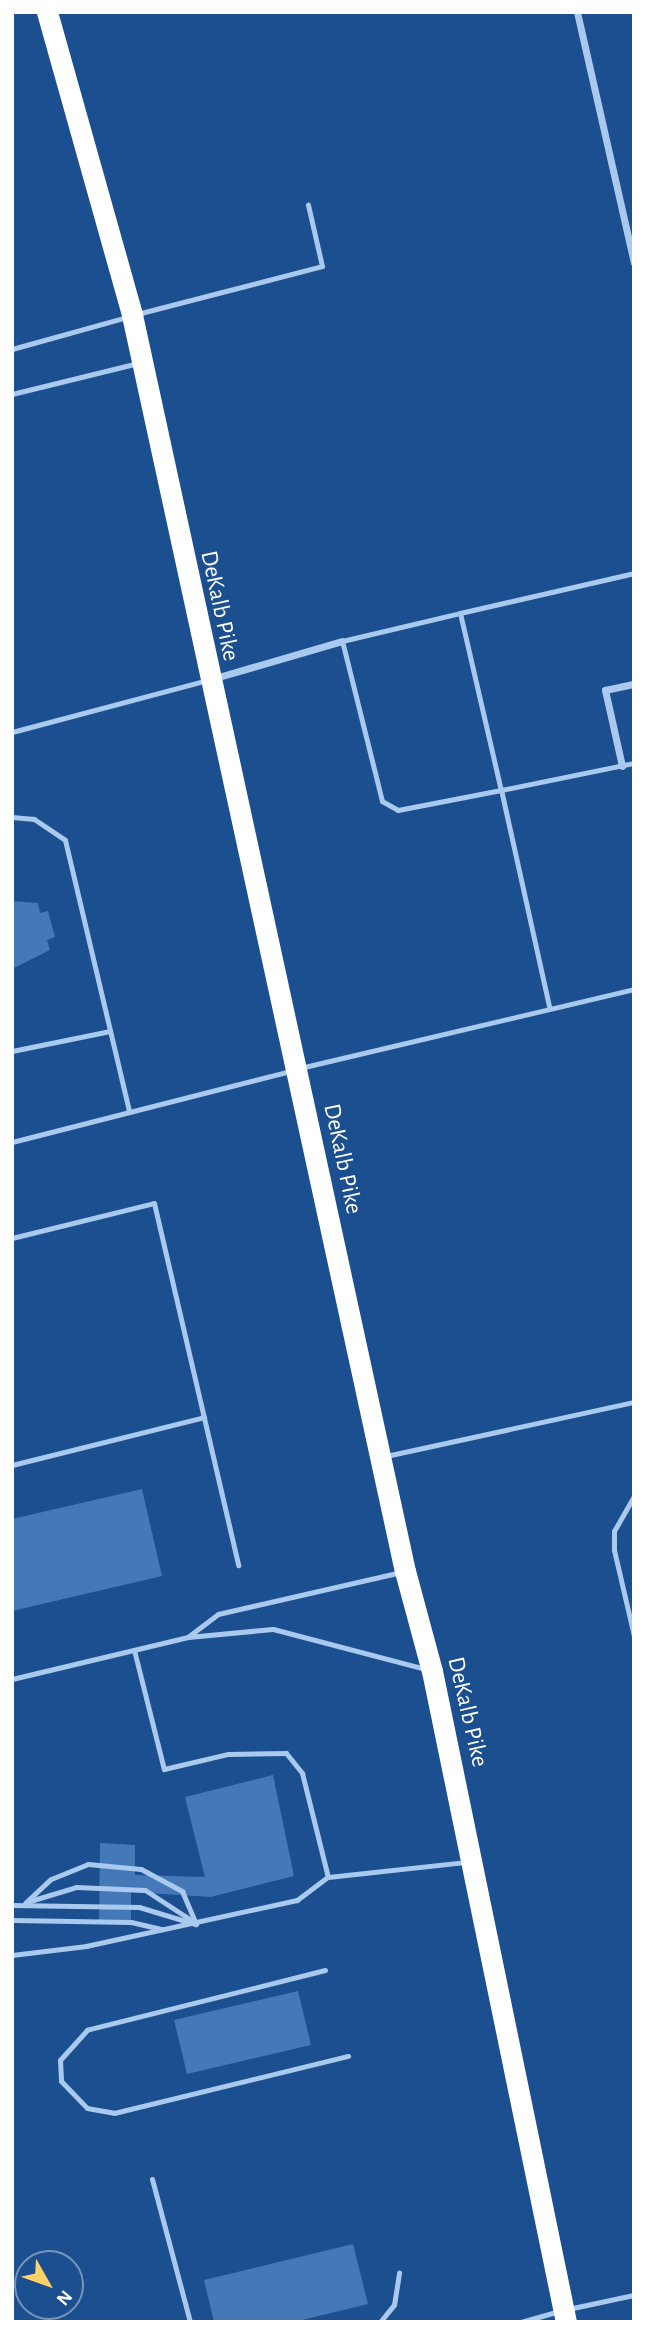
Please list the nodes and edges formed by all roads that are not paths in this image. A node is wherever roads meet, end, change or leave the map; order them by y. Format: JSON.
{"nodes":[{"id":1,"x":577,"y":12,"type":"edge"},
{"id":2,"x":49,"y":13,"type":"edge"},
{"id":3,"x":307,"y":205,"type":"dead end"},
{"id":4,"x":634,"y":263,"type":"edge"},
{"id":5,"x":132,"y":315,"type":"junction"},
{"id":6,"x":12,"y":349,"type":"edge"},
{"id":7,"x":142,"y":362,"type":"junction"},
{"id":8,"x":12,"y":394,"type":"edge"},
{"id":9,"x":634,"y":573,"type":"edge"},
{"id":10,"x":460,"y":612,"type":"junction"},
{"id":11,"x":342,"y":641,"type":"junction"},
{"id":12,"x":208,"y":680,"type":"junction"},
{"id":13,"x":634,"y":684,"type":"edge"},
{"id":14,"x":12,"y":732,"type":"edge"},
{"id":15,"x":634,"y":763,"type":"edge"},
{"id":16,"x":622,"y":766,"type":"junction"},
{"id":17,"x":501,"y":790,"type":"junction"},
{"id":18,"x":12,"y":817,"type":"edge"},
{"id":19,"x":634,"y":989,"type":"edge"},
{"id":20,"x":550,"y":1006,"type":"junction"},
{"id":21,"x":110,"y":1031,"type":"junction"},
{"id":22,"x":12,"y":1051,"type":"edge"},
{"id":23,"x":295,"y":1070,"type":"junction"},
{"id":24,"x":129,"y":1110,"type":"junction"},
{"id":25,"x":12,"y":1142,"type":"edge"},
{"id":26,"x":12,"y":1238,"type":"edge"},
{"id":27,"x":634,"y":1402,"type":"edge"},
{"id":28,"x":204,"y":1417,"type":"junction"},
{"id":29,"x":380,"y":1458,"type":"junction"},
{"id":30,"x":12,"y":1465,"type":"edge"},
{"id":31,"x":634,"y":1496,"type":"edge"},
{"id":32,"x":238,"y":1565,"type":"dead end"},
{"id":33,"x":405,"y":1571,"type":"junction"},
{"id":34,"x":634,"y":1636,"type":"edge"},
{"id":35,"x":188,"y":1637,"type":"junction"},
{"id":36,"x":134,"y":1650,"type":"junction"},
{"id":37,"x":432,"y":1671,"type":"junction"},
{"id":38,"x":12,"y":1679,"type":"edge"},
{"id":39,"x":473,"y":1861,"type":"junction"},
{"id":40,"x":328,"y":1877,"type":"junction"},
{"id":41,"x":25,"y":1903,"type":"junction"},
{"id":42,"x":12,"y":1905,"type":"edge"},
{"id":43,"x":12,"y":1920,"type":"edge"},
{"id":44,"x":196,"y":1924,"type":"junction"},
{"id":45,"x":166,"y":1930,"type":"junction"},
{"id":46,"x":12,"y":1955,"type":"edge"},
{"id":47,"x":325,"y":1970,"type":"dead end"},
{"id":48,"x":348,"y":2056,"type":"dead end"},
{"id":49,"x":152,"y":2179,"type":"dead end"},
{"id":50,"x":399,"y":2272,"type":"dead end"},
{"id":51,"x":634,"y":2295,"type":"edge"},
{"id":52,"x":565,"y":2316,"type":"edge"},
{"id":53,"x":190,"y":2322,"type":"edge"},
{"id":54,"x":380,"y":2322,"type":"edge"},
{"id":55,"x":521,"y":2322,"type":"edge"}],
"edges":[{"from":1,"to":4,"type":"street"},
{"from":2,"to":5,"type":"highway","name":"DeKalb Pike"},
{"from":3,"to":5,"type":"lane"},
{"from":5,"to":6,"type":"lane"},
{"from":5,"to":7,"type":"highway","name":"DeKalb Pike"},
{"from":7,"to":8,"type":"lane"},
{"from":7,"to":12,"type":"highway","name":"DeKalb Pike"},
{"from":9,"to":10,"type":"lane"},
{"from":10,"to":11,"type":"lane"},
{"from":10,"to":17,"type":"lane"},
{"from":11,"to":12,"type":"street"},
{"from":11,"to":17,"type":"lane"},
{"from":12,"to":14,"type":"lane"},
{"from":12,"to":23,"type":"highway","name":"DeKalb Pike"},
{"from":13,"to":16,"type":"street"},
{"from":15,"to":16,"type":"lane"},
{"from":16,"to":17,"type":"lane"},
{"from":17,"to":20,"type":"lane"},
{"from":18,"to":21,"type":"lane"},
{"from":19,"to":20,"type":"lane"},
{"from":20,"to":23,"type":"lane"},
{"from":21,"to":22,"type":"lane"},
{"from":21,"to":24,"type":"lane"},
{"from":23,"to":24,"type":"lane"},
{"from":23,"to":29,"type":"highway","name":"DeKalb Pike"},
{"from":24,"to":25,"type":"lane"},
{"from":26,"to":28,"type":"lane"},
{"from":27,"to":29,"type":"lane"},
{"from":28,"to":30,"type":"lane"},
{"from":28,"to":32,"type":"lane"},
{"from":29,"to":33,"type":"highway","name":"DeKalb Pike"},
{"from":31,"to":34,"type":"lane"},
{"from":33,"to":35,"type":"lane"},
{"from":33,"to":37,"type":"highway","name":"DeKalb Pike"},
{"from":35,"to":36,"type":"lane"},
{"from":35,"to":37,"type":"lane"},
{"from":36,"to":38,"type":"lane"},
{"from":36,"to":40,"type":"lane"},
{"from":37,"to":39,"type":"highway","name":"DeKalb Pike"},
{"from":39,"to":40,"type":"lane"},
{"from":39,"to":52,"type":"highway","name":"DeKalb Pike"},
{"from":40,"to":44,"type":"lane"},
{"from":41,"to":42,"type":"lane"},
{"from":41,"to":44,"type":"lane"},
{"from":41,"to":44,"type":"lane"},
{"from":41,"to":44,"type":"lane"},
{"from":43,"to":45,"type":"lane"},
{"from":44,"to":45,"type":"lane"},
{"from":45,"to":46,"type":"lane"},
{"from":47,"to":48,"type":"lane"},
{"from":49,"to":53,"type":"lane"},
{"from":50,"to":54,"type":"lane"},
{"from":51,"to":52,"type":"lane"},
{"from":52,"to":55,"type":"lane"}]}
